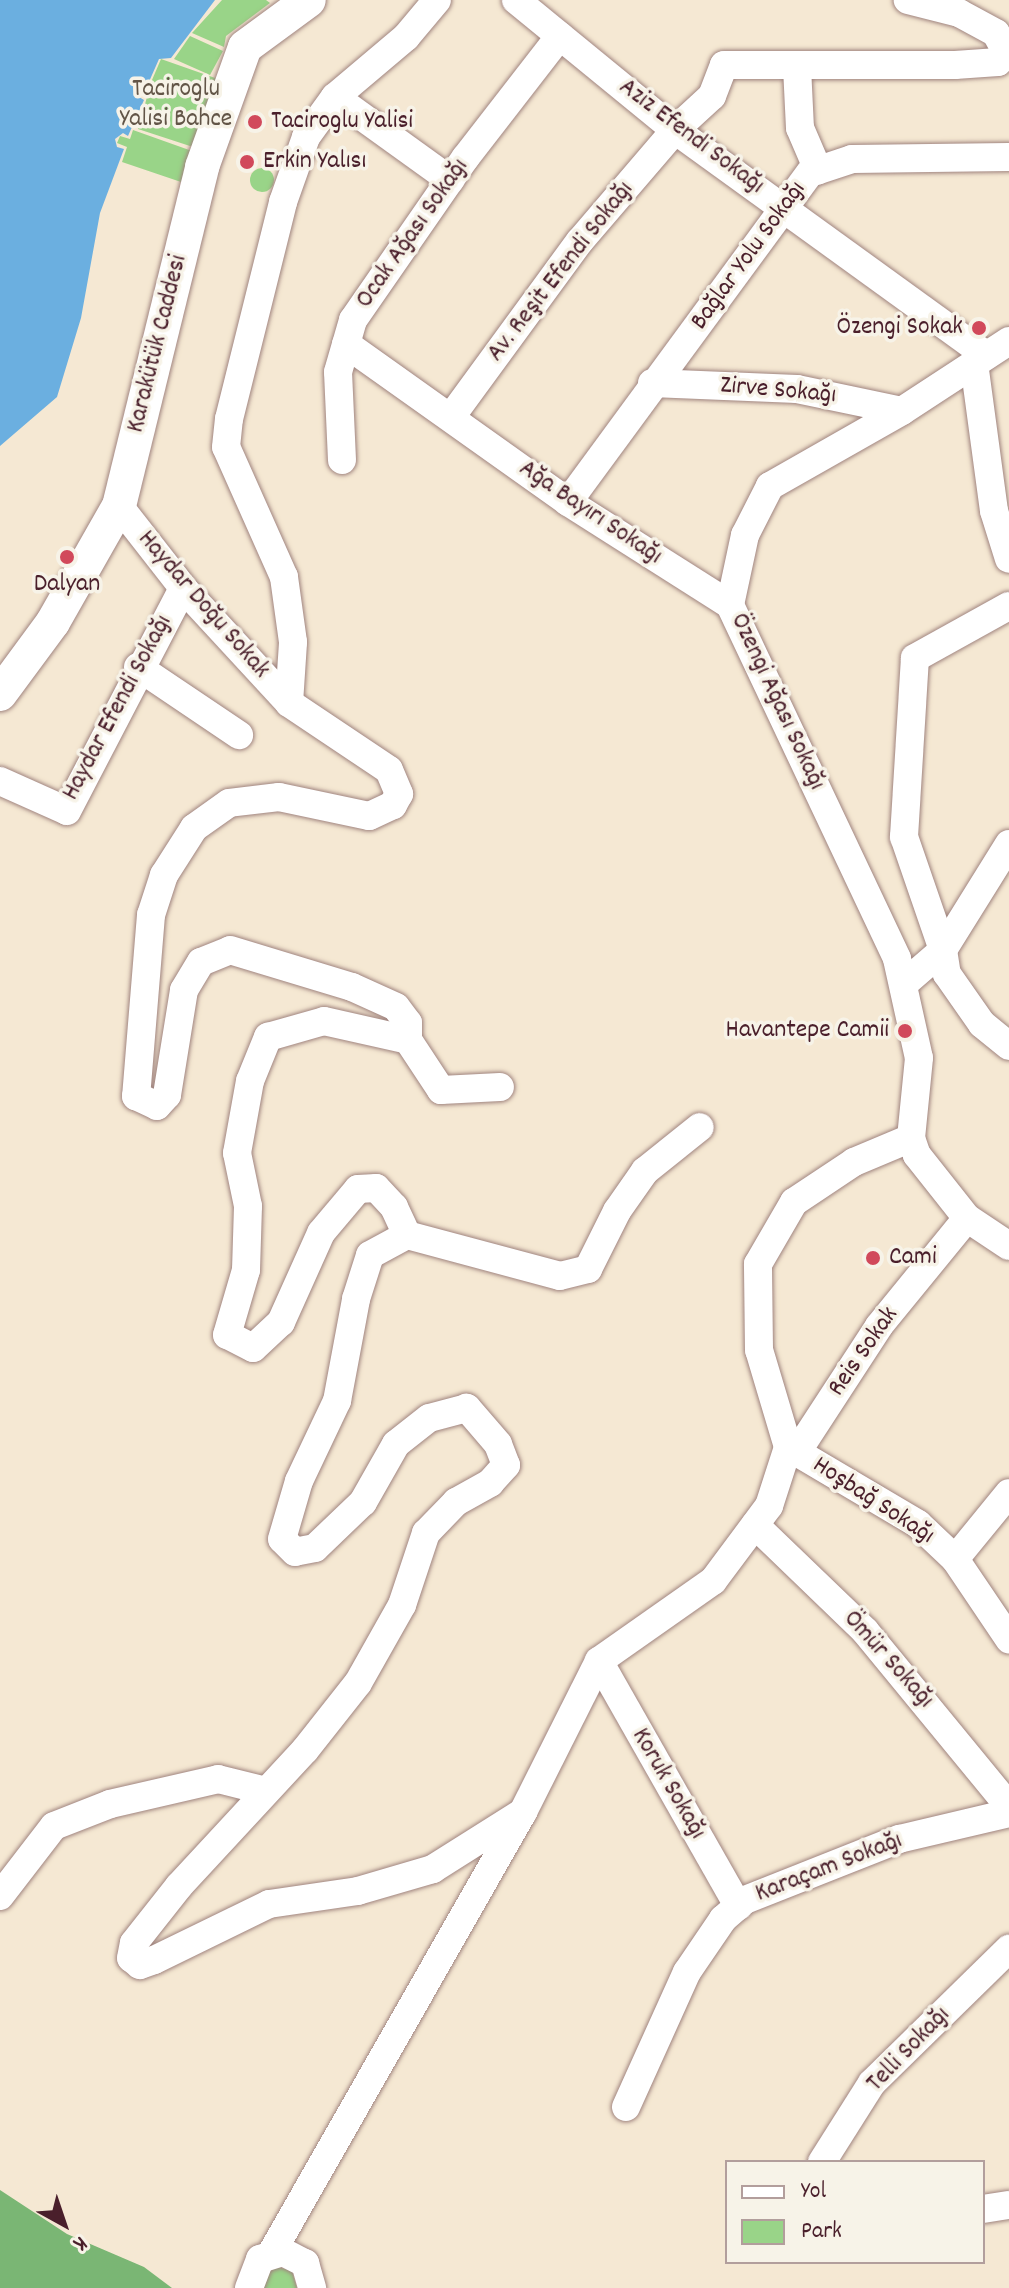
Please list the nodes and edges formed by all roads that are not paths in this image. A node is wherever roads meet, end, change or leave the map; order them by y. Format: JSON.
{"nodes":[{"id":1,"x":309,"y":0,"type":"edge"},
{"id":2,"x":437,"y":0,"type":"edge"},
{"id":3,"x":516,"y":0,"type":"edge"},
{"id":4,"x":908,"y":0,"type":"edge"},
{"id":5,"x":957,"y":4,"type":"edge"},
{"id":6,"x":560,"y":36,"type":"junction"},
{"id":7,"x":1007,"y":51,"type":"edge"},
{"id":8,"x":797,"y":67,"type":"junction"},
{"id":9,"x":335,"y":97,"type":"junction"},
{"id":10,"x":675,"y":130,"type":"junction"},
{"id":11,"x":1009,"y":157,"type":"edge"},
{"id":12,"x":818,"y":170,"type":"junction"},
{"id":13,"x":450,"y":180,"type":"junction"},
{"id":14,"x":782,"y":205,"type":"junction"},
{"id":15,"x":346,"y":344,"type":"junction"},
{"id":16,"x":990,"y":353,"type":"edge"},
{"id":17,"x":652,"y":383,"type":"junction"},
{"id":18,"x":902,"y":411,"type":"junction"},
{"id":19,"x":451,"y":417,"type":"junction"},
{"id":20,"x":342,"y":460,"type":"dead end"},
{"id":21,"x":568,"y":502,"type":"junction"},
{"id":22,"x":119,"y":506,"type":"junction"},
{"id":23,"x":1009,"y":559,"type":"edge"},
{"id":24,"x":183,"y":588,"type":"junction"},
{"id":25,"x":730,"y":605,"type":"junction"},
{"id":26,"x":1009,"y":606,"type":"edge"},
{"id":27,"x":138,"y":667,"type":"junction"},
{"id":28,"x":0,"y":694,"type":"edge"},
{"id":29,"x":289,"y":703,"type":"junction"},
{"id":30,"x":239,"y":735,"type":"dead end"},
{"id":31,"x":0,"y":781,"type":"edge"},
{"id":32,"x":1009,"y":844,"type":"edge"},
{"id":33,"x":943,"y":950,"type":"junction"},
{"id":34,"x":905,"y":983,"type":"junction"},
{"id":35,"x":408,"y":1040,"type":"junction"},
{"id":36,"x":1009,"y":1046,"type":"edge"},
{"id":37,"x":500,"y":1087,"type":"dead end"},
{"id":38,"x":700,"y":1127,"type":"dead end"},
{"id":39,"x":911,"y":1138,"type":"junction"},
{"id":40,"x":967,"y":1218,"type":"junction"},
{"id":41,"x":407,"y":1235,"type":"junction"},
{"id":42,"x":1009,"y":1246,"type":"edge"},
{"id":43,"x":792,"y":1450,"type":"junction"},
{"id":44,"x":1009,"y":1493,"type":"edge"},
{"id":45,"x":755,"y":1525,"type":"junction"},
{"id":46,"x":955,"y":1559,"type":"junction"},
{"id":47,"x":1009,"y":1639,"type":"edge"},
{"id":48,"x":599,"y":1661,"type":"junction"},
{"id":49,"x":266,"y":1791,"type":"junction"},
{"id":50,"x":1009,"y":1806,"type":"edge"},
{"id":51,"x":523,"y":1812,"type":"junction"},
{"id":52,"x":1009,"y":1813,"type":"edge"},
{"id":53,"x":0,"y":1896,"type":"edge"},
{"id":54,"x":738,"y":1906,"type":"junction"},
{"id":55,"x":1009,"y":1949,"type":"edge"},
{"id":56,"x":626,"y":2107,"type":"dead end"},
{"id":57,"x":823,"y":2160,"type":"edge"},
{"id":58,"x":1009,"y":2205,"type":"edge"},
{"id":59,"x":985,"y":2209,"type":"edge"},
{"id":60,"x":271,"y":2254,"type":"junction"},
{"id":61,"x":249,"y":2288,"type":"edge"},
{"id":62,"x":312,"y":2288,"type":"edge"}],
"edges":[{"from":1,"to":22,"type":"main road","name":"Karakütük Caddesi"},
{"from":2,"to":9,"type":"street"},
{"from":3,"to":6,"type":"street","name":"Aziz Efendi Sokağı"},
{"from":4,"to":5,"type":"street"},
{"from":5,"to":7,"type":"street"},
{"from":6,"to":10,"type":"street","name":"Aziz Efendi Sokağı"},
{"from":6,"to":13,"type":"street","name":"Ocak Ağası Sokağı"},
{"from":7,"to":8,"type":"street"},
{"from":8,"to":10,"type":"street","name":"Av. Reşit Efendi Sokağı"},
{"from":8,"to":12,"type":"street"},
{"from":9,"to":13,"type":"street"},
{"from":9,"to":29,"type":"street"},
{"from":10,"to":14,"type":"street","name":"Aziz Efendi Sokağı"},
{"from":10,"to":19,"type":"street","name":"Av. Reşit Efendi Sokağı"},
{"from":11,"to":12,"type":"street","name":"Bağlar Yolu Sokağı"},
{"from":12,"to":14,"type":"street","name":"Bağlar Yolu Sokağı"},
{"from":13,"to":15,"type":"street","name":"Ocak Ağası Sokağı"},
{"from":14,"to":16,"type":"street","name":"Aziz Efendi Sokağı"},
{"from":14,"to":17,"type":"street","name":"Bağlar Yolu Sokağı"},
{"from":15,"to":19,"type":"street","name":"Ağa Bayırı Sokağı"},
{"from":15,"to":20,"type":"street","name":"Ocak Ağası Sokağı"},
{"from":16,"to":18,"type":"street","name":"Özengi Ağası Sokağı"},
{"from":16,"to":23,"type":"street"},
{"from":17,"to":18,"type":"street","name":"Zirve Sokağı"},
{"from":17,"to":21,"type":"street","name":"Bağlar Yolu Sokağı"},
{"from":18,"to":25,"type":"street","name":"Özengi Ağası Sokağı"},
{"from":19,"to":21,"type":"street","name":"Ağa Bayırı Sokağı"},
{"from":21,"to":25,"type":"street","name":"Ağa Bayırı Sokağı"},
{"from":22,"to":24,"type":"street","name":"Haydar Doğu Sokak"},
{"from":22,"to":28,"type":"main road","name":"Karakütük Caddesi"},
{"from":24,"to":27,"type":"street","name":"Haydar Efendi Sokağı"},
{"from":24,"to":29,"type":"street","name":"Haydar Doğu Sokak"},
{"from":25,"to":34,"type":"street","name":"Özengi Ağası Sokağı"},
{"from":26,"to":33,"type":"street"},
{"from":27,"to":30,"type":"street"},
{"from":27,"to":31,"type":"street","name":"Haydar Efendi Sokağı"},
{"from":29,"to":35,"type":"street","name":"Haydar Doğu Sokak"},
{"from":32,"to":33,"type":"street"},
{"from":33,"to":34,"type":"street"},
{"from":33,"to":36,"type":"street"},
{"from":34,"to":39,"type":"street","name":"Özengi Ağası Sokağı"},
{"from":35,"to":37,"type":"street"},
{"from":35,"to":41,"type":"street"},
{"from":38,"to":41,"type":"street"},
{"from":39,"to":40,"type":"street"},
{"from":39,"to":43,"type":"street"},
{"from":40,"to":42,"type":"street"},
{"from":40,"to":43,"type":"street","name":"Reis Sokak"},
{"from":41,"to":49,"type":"street"},
{"from":43,"to":45,"type":"street","name":"Reis Sokak"},
{"from":43,"to":46,"type":"street","name":"Hoşbağ Sokağı"},
{"from":44,"to":46,"type":"street"},
{"from":45,"to":48,"type":"street","name":"Reis Sokak"},
{"from":45,"to":50,"type":"street","name":"Ömür Sokağı"},
{"from":46,"to":47,"type":"street","name":"Hoşbağ Sokağı"},
{"from":48,"to":51,"type":"street"},
{"from":48,"to":54,"type":"street","name":"Koruk Sokağı"},
{"from":49,"to":51,"type":"street"},
{"from":49,"to":53,"type":"street"},
{"from":51,"to":60,"type":"street"},
{"from":52,"to":54,"type":"street","name":"Karaçam Sokağı"},
{"from":54,"to":56,"type":"street","name":"Karaçam Sokağı"},
{"from":55,"to":57,"type":"street","name":"Telli Sokağı"},
{"from":58,"to":59,"type":"street"},
{"from":60,"to":61,"type":"street"},
{"from":60,"to":62,"type":"street"}]}
